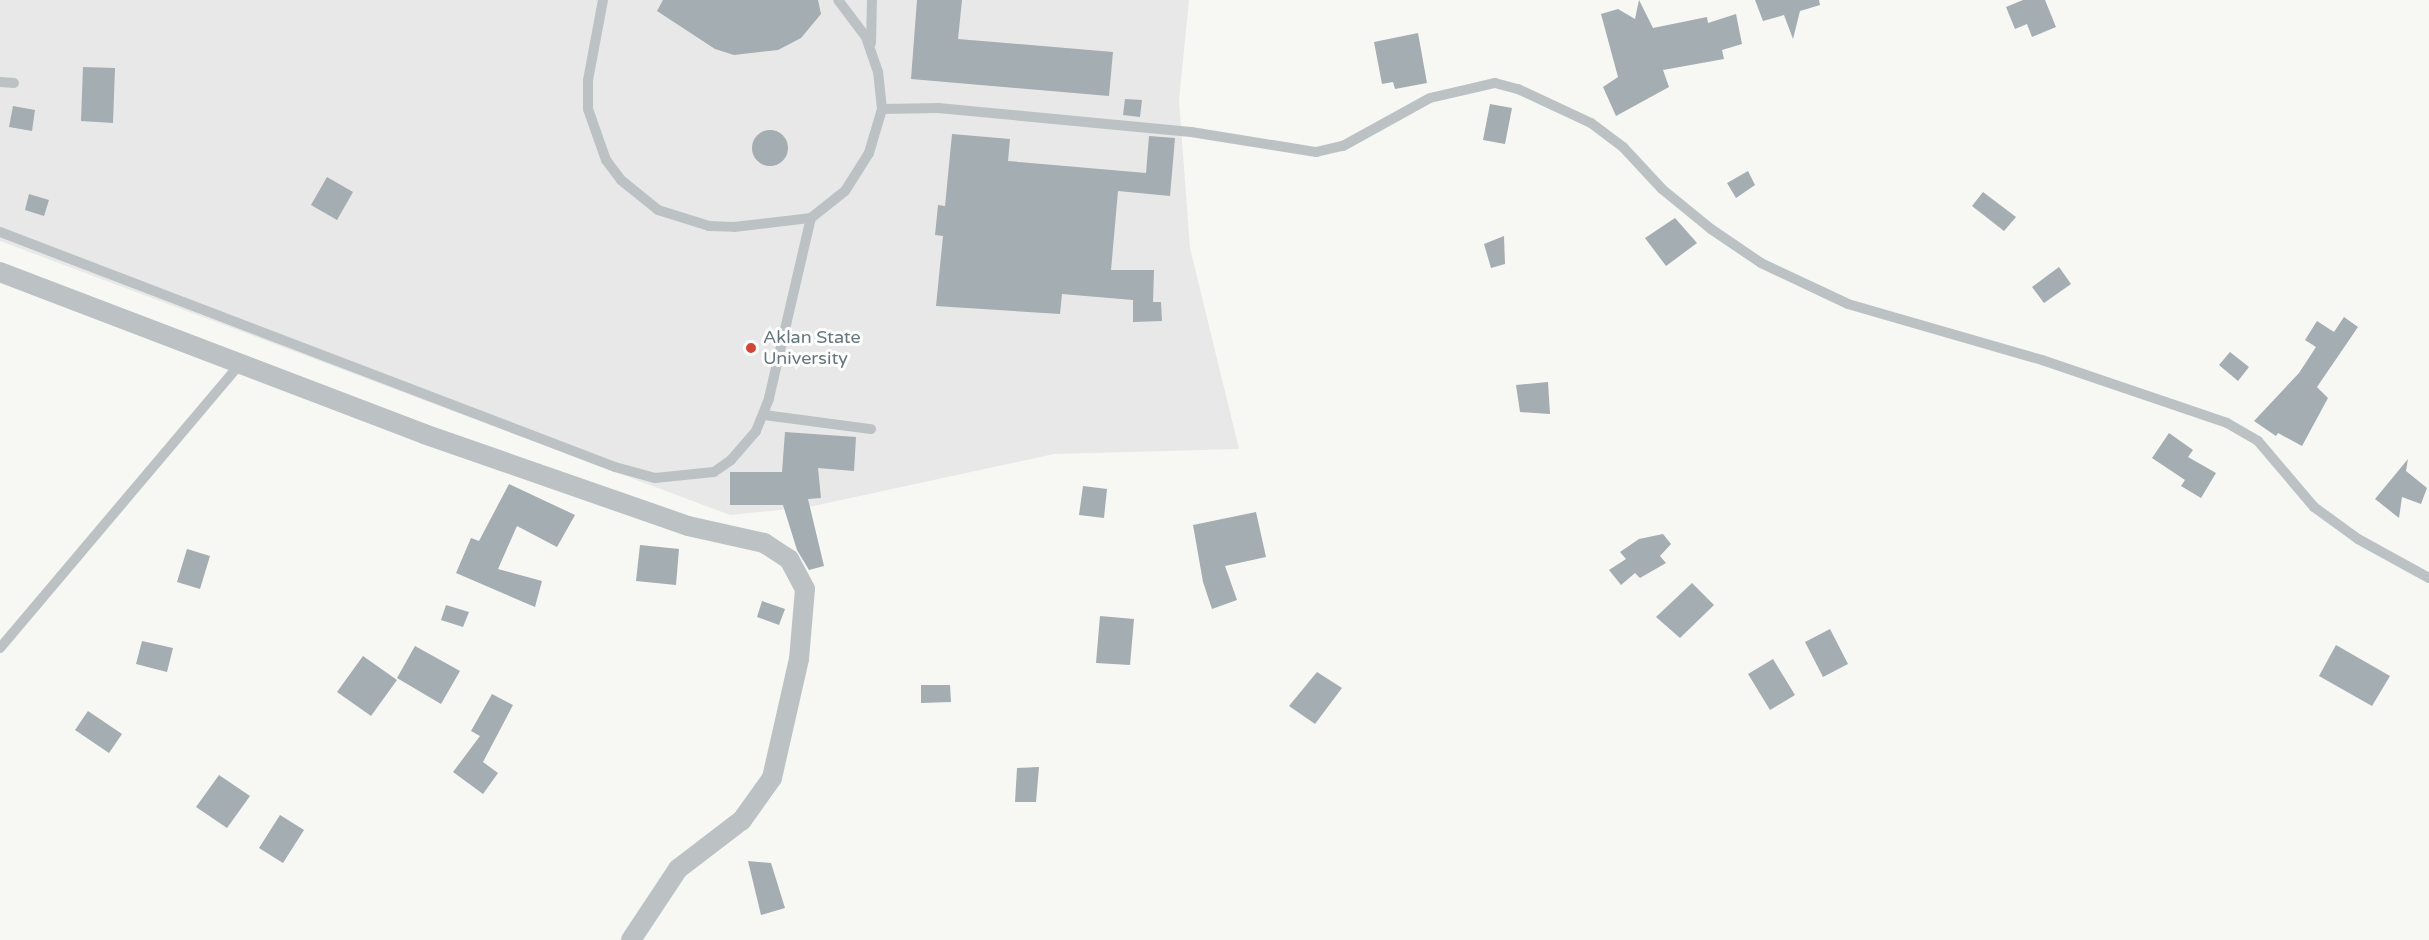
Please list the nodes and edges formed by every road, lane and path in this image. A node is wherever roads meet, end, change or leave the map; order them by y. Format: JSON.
{"nodes":[{"id":1,"x":603,"y":0,"type":"edge"},
{"id":2,"x":838,"y":0,"type":"edge"},
{"id":3,"x":872,"y":0,"type":"edge"},
{"id":4,"x":871,"y":47,"type":"junction"},
{"id":5,"x":0,"y":82,"type":"edge"},
{"id":6,"x":14,"y":84,"type":"dead end"},
{"id":7,"x":882,"y":109,"type":"junction"},
{"id":8,"x":811,"y":218,"type":"junction"},
{"id":9,"x":0,"y":232,"type":"edge"},
{"id":10,"x":0,"y":272,"type":"edge"},
{"id":11,"x":240,"y":364,"type":"junction"},
{"id":12,"x":764,"y":415,"type":"junction"},
{"id":13,"x":871,"y":429,"type":"dead end"},
{"id":14,"x":2429,"y":578,"type":"edge"},
{"id":15,"x":0,"y":648,"type":"edge"},
{"id":16,"x":631,"y":940,"type":"edge"}],
"edges":[{"from":1,"to":8,"type":"lane"},
{"from":2,"to":4,"type":"lane"},
{"from":3,"to":4,"type":"lane"},
{"from":4,"to":7,"type":"lane"},
{"from":5,"to":6,"type":"lane"},
{"from":7,"to":8,"type":"lane"},
{"from":7,"to":14,"type":"lane"},
{"from":8,"to":12,"type":"lane"},
{"from":9,"to":12,"type":"lane"},
{"from":10,"to":11,"type":"street"},
{"from":11,"to":15,"type":"lane"},
{"from":11,"to":16,"type":"street"},
{"from":12,"to":13,"type":"lane"}]}
